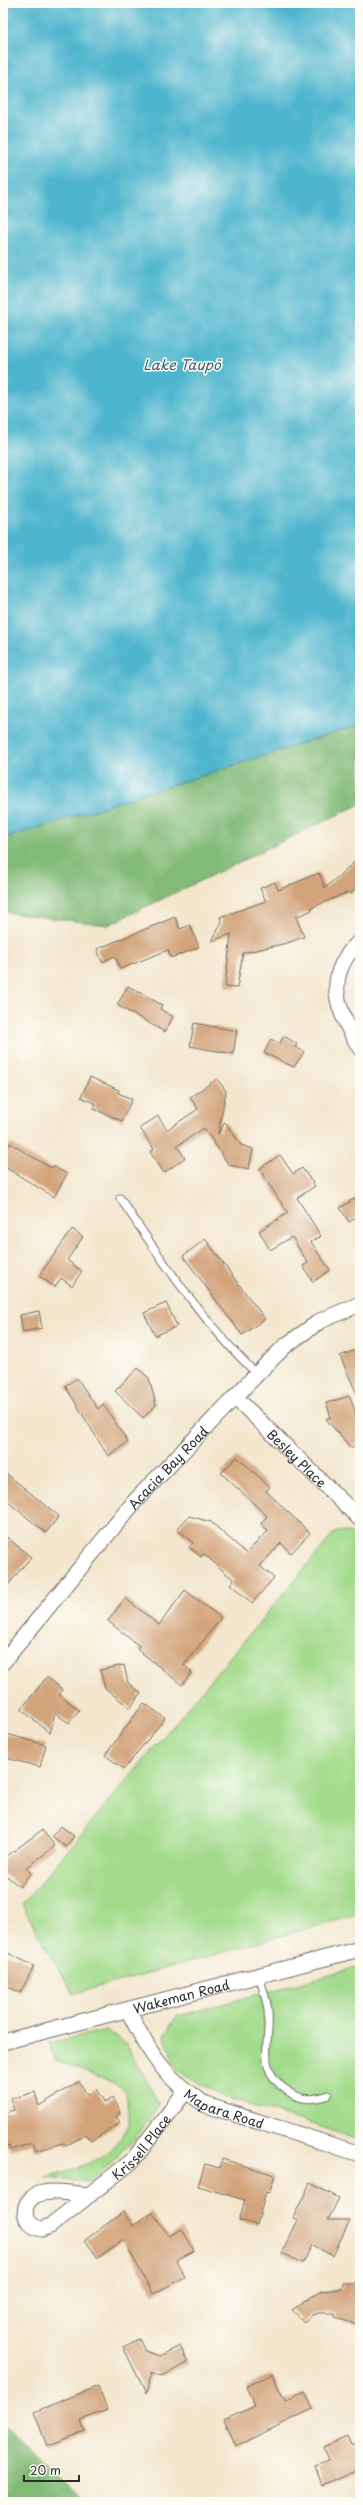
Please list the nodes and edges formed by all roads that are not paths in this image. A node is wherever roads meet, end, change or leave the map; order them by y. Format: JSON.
{"nodes":[{"id":1,"x":360,"y":941,"type":"edge"},
{"id":2,"x":360,"y":1048,"type":"edge"},
{"id":3,"x":120,"y":1198,"type":"dead end"},
{"id":4,"x":360,"y":1304,"type":"edge"},
{"id":5,"x":257,"y":1374,"type":"junction"},
{"id":6,"x":235,"y":1397,"type":"junction"},
{"id":7,"x":360,"y":1519,"type":"edge"},
{"id":8,"x":3,"y":1662,"type":"edge"},
{"id":9,"x":360,"y":1949,"type":"edge"},
{"id":10,"x":259,"y":1975,"type":"junction"},
{"id":11,"x":128,"y":2010,"type":"junction"},
{"id":12,"x":3,"y":2042,"type":"edge"},
{"id":13,"x":185,"y":2092,"type":"junction"},
{"id":14,"x":328,"y":2095,"type":"dead end"},
{"id":15,"x":360,"y":2154,"type":"edge"},
{"id":16,"x":90,"y":2195,"type":"dead end"}],
"edges":[{"from":1,"to":2,"type":"street"},
{"from":3,"to":5,"type":"lane"},
{"from":4,"to":5,"type":"street","name":"Acacia Bay Road"},
{"from":5,"to":6,"type":"street","name":"Acacia Bay Road"},
{"from":6,"to":7,"type":"street","name":"Besley Place"},
{"from":6,"to":8,"type":"street","name":"Acacia Bay Road"},
{"from":9,"to":10,"type":"street","name":"Wakeman Road"},
{"from":10,"to":11,"type":"street","name":"Wakeman Road"},
{"from":10,"to":14,"type":"lane"},
{"from":11,"to":12,"type":"street","name":"Wakeman Road"},
{"from":11,"to":13,"type":"street","name":"Mapara Road"},
{"from":13,"to":15,"type":"street","name":"Mapara Road"},
{"from":13,"to":16,"type":"street","name":"Krissell Place"}]}
